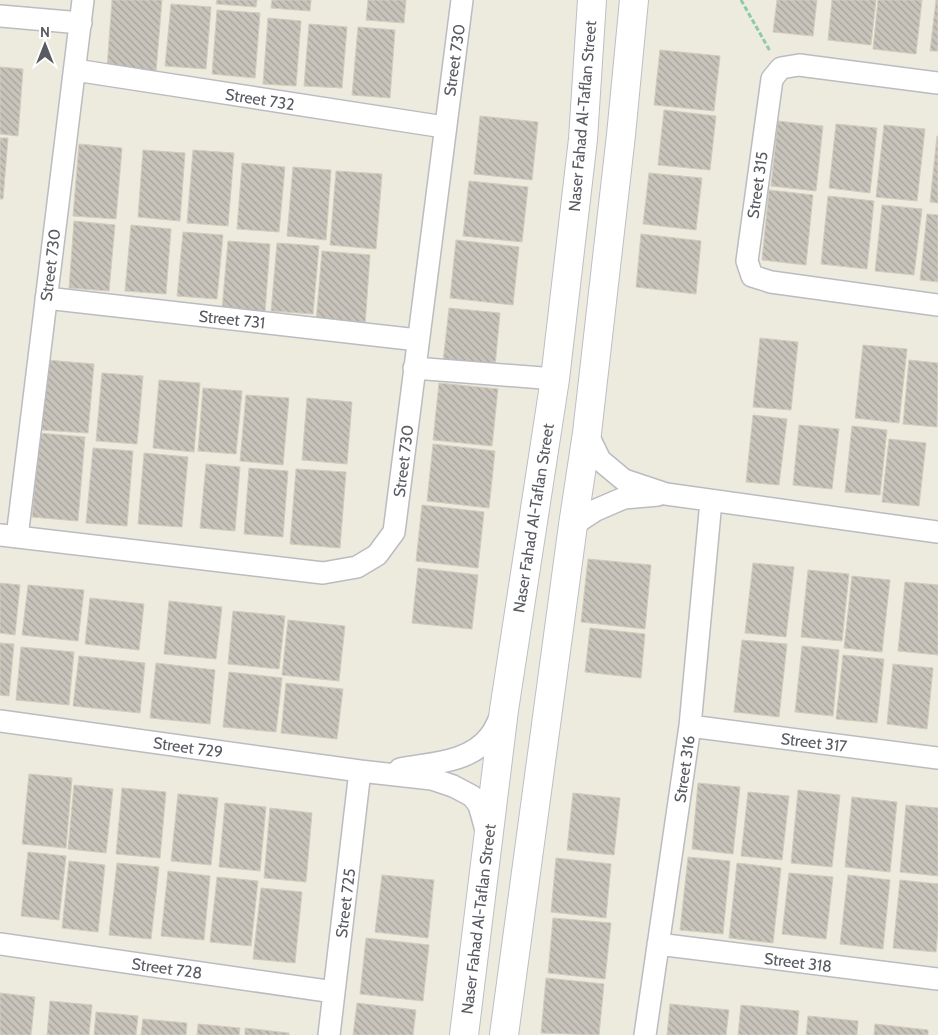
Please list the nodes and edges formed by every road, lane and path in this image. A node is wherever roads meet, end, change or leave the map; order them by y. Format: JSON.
{"nodes":[{"id":1,"x":83,"y":0,"type":"edge"},
{"id":2,"x":462,"y":0,"type":"edge"},
{"id":3,"x":592,"y":0,"type":"edge"},
{"id":4,"x":634,"y":0,"type":"edge"},
{"id":5,"x":741,"y":0,"type":"edge"},
{"id":6,"x":0,"y":16,"type":"edge"},
{"id":7,"x":81,"y":23,"type":"junction"},
{"id":8,"x":781,"y":68,"type":"junction"},
{"id":9,"x":75,"y":70,"type":"junction"},
{"id":10,"x":938,"y":83,"type":"edge"},
{"id":11,"x":444,"y":127,"type":"junction"},
{"id":12,"x":46,"y":298,"type":"junction"},
{"id":13,"x":938,"y":305,"type":"edge"},
{"id":14,"x":418,"y":340,"type":"junction"},
{"id":15,"x":414,"y":368,"type":"junction"},
{"id":16,"x":555,"y":379,"type":"junction"},
{"id":17,"x":587,"y":433,"type":"junction"},
{"id":18,"x":666,"y":494,"type":"junction"},
{"id":19,"x":711,"y":501,"type":"junction"},
{"id":20,"x":573,"y":525,"type":"junction"},
{"id":21,"x":938,"y":532,"type":"edge"},
{"id":22,"x":9,"y":536,"type":"edge"},
{"id":23,"x":504,"y":710,"type":"junction"},
{"id":24,"x":0,"y":721,"type":"edge"},
{"id":25,"x":690,"y":726,"type":"junction"},
{"id":26,"x":938,"y":758,"type":"edge"},
{"id":27,"x":368,"y":772,"type":"junction"},
{"id":28,"x":488,"y":835,"type":"junction"},
{"id":29,"x":0,"y":944,"type":"edge"},
{"id":30,"x":658,"y":944,"type":"junction"},
{"id":31,"x":938,"y":980,"type":"edge"},
{"id":32,"x":334,"y":992,"type":"junction"},
{"id":33,"x":329,"y":1035,"type":"edge"},
{"id":34,"x":464,"y":1035,"type":"edge"},
{"id":35,"x":504,"y":1035,"type":"edge"},
{"id":36,"x":645,"y":1035,"type":"edge"}],
"edges":[{"from":1,"to":7,"type":"street","name":"Street 730"},
{"from":2,"to":11,"type":"street","name":"Street 730"},
{"from":3,"to":16,"type":"street","name":"Naser Fahad Al-Taflan Street"},
{"from":4,"to":17,"type":"street"},
{"from":5,"to":8,"type":"path"},
{"from":6,"to":7,"type":"street"},
{"from":7,"to":9,"type":"street","name":"Street 730"},
{"from":8,"to":10,"type":"street"},
{"from":8,"to":13,"type":"street","name":"Street 315"},
{"from":9,"to":11,"type":"street","name":"Street 732"},
{"from":9,"to":12,"type":"street","name":"Street 730"},
{"from":11,"to":14,"type":"street","name":"Street 730"},
{"from":12,"to":14,"type":"street","name":"Street 731"},
{"from":12,"to":22,"type":"street","name":"Street 730"},
{"from":14,"to":15,"type":"street","name":"Street 730"},
{"from":15,"to":16,"type":"street"},
{"from":15,"to":22,"type":"street","name":"Street 730"},
{"from":16,"to":23,"type":"street","name":"Naser Fahad Al-Taflan Street"},
{"from":17,"to":18,"type":"street"},
{"from":17,"to":20,"type":"street"},
{"from":18,"to":19,"type":"street"},
{"from":18,"to":20,"type":"street"},
{"from":19,"to":21,"type":"street"},
{"from":19,"to":25,"type":"street","name":"Street 316"},
{"from":20,"to":35,"type":"street"},
{"from":23,"to":27,"type":"street","name":"Street 729"},
{"from":23,"to":28,"type":"street","name":"Naser Fahad Al-Taflan Street"},
{"from":24,"to":27,"type":"street","name":"Street 729"},
{"from":25,"to":26,"type":"street","name":"Street 317"},
{"from":25,"to":30,"type":"street","name":"Street 316"},
{"from":27,"to":28,"type":"street","name":"Street 729"},
{"from":27,"to":32,"type":"street","name":"Street 725"},
{"from":28,"to":34,"type":"street","name":"Naser Fahad Al-Taflan Street"},
{"from":29,"to":32,"type":"street","name":"Street 728"},
{"from":30,"to":31,"type":"street","name":"Street 318"},
{"from":30,"to":36,"type":"street","name":"Street 316"},
{"from":32,"to":33,"type":"street","name":"Street 725"}]}
